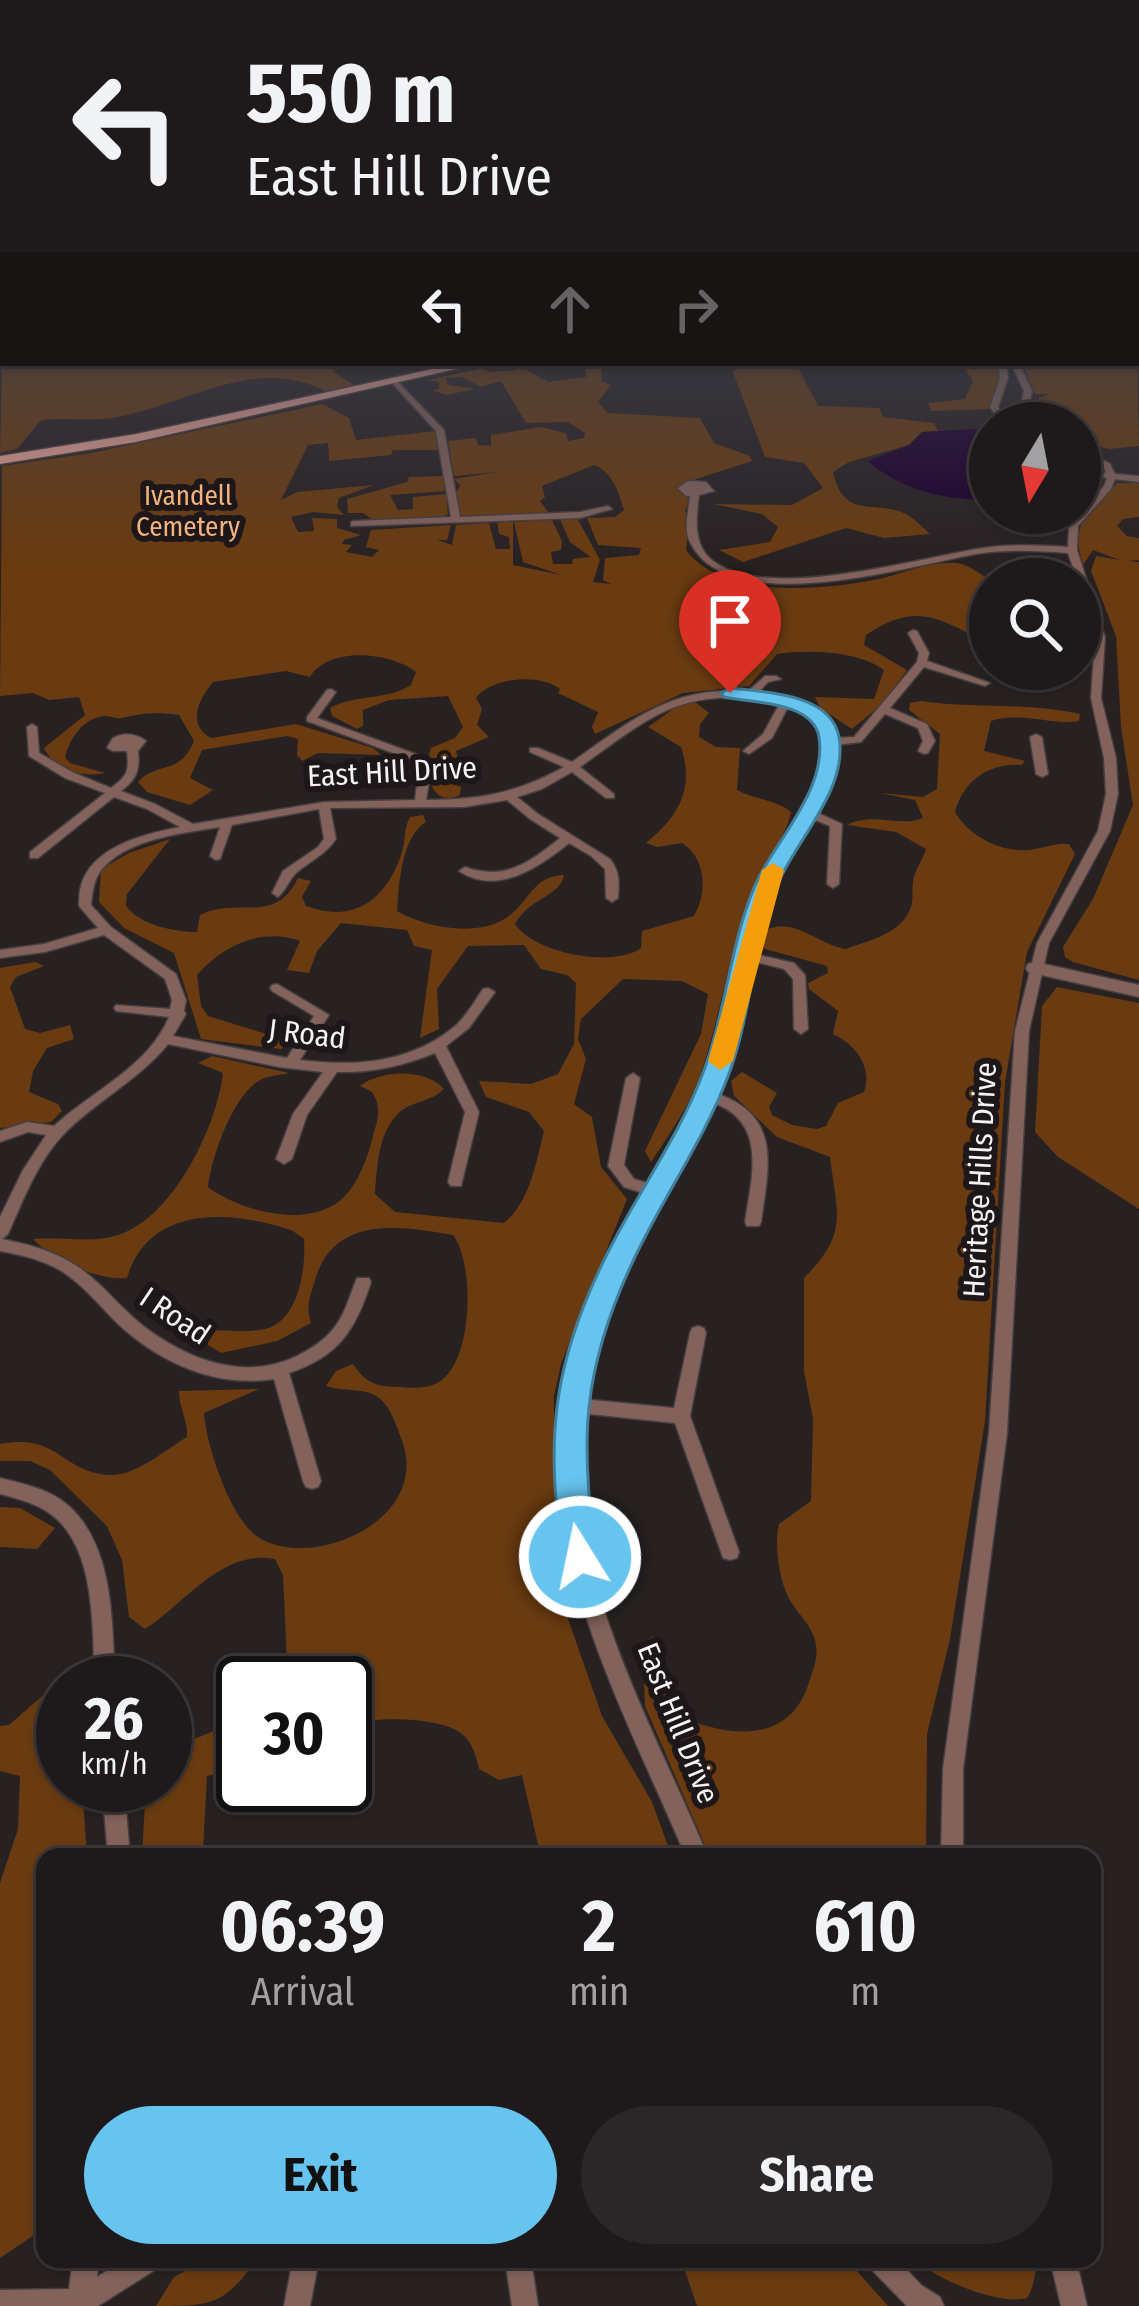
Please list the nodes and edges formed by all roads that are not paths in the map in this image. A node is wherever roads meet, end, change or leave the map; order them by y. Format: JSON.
{"nodes":[{"id":1,"x":463,"y":366,"type":"edge"},
{"id":2,"x":1002,"y":366,"type":"edge"},
{"id":3,"x":1016,"y":366,"type":"edge"},
{"id":4,"x":396,"y":382,"type":"junction"},
{"id":5,"x":996,"y":402,"type":"edge"},
{"id":6,"x":1026,"y":402,"type":"edge"},
{"id":7,"x":0,"y":460,"type":"edge"},
{"id":8,"x":1101,"y":462,"type":"edge"},
{"id":9,"x":1101,"y":474,"type":"edge"},
{"id":10,"x":1112,"y":476,"type":"junction"},
{"id":11,"x":1139,"y":479,"type":"edge"},
{"id":12,"x":1101,"y":494,"type":"edge"},
{"id":13,"x":695,"y":495,"type":"dead end"},
{"id":14,"x":608,"y":509,"type":"dead end"},
{"id":15,"x":456,"y":521,"type":"junction"},
{"id":16,"x":354,"y":524,"type":"dead end"},
{"id":17,"x":1072,"y":534,"type":"edge"},
{"id":18,"x":1072,"y":550,"type":"junction"},
{"id":19,"x":913,"y":634,"type":"dead end"},
{"id":20,"x":922,"y":663,"type":"junction"},
{"id":21,"x":969,"y":678,"type":"edge"},
{"id":22,"x":776,"y":680,"type":"dead end"},
{"id":23,"x":331,"y":692,"type":"dead end"},
{"id":24,"x":751,"y":694,"type":"junction"},
{"id":25,"x":786,"y":701,"type":"junction"},
{"id":26,"x":884,"y":710,"type":"junction"},
{"id":27,"x":32,"y":727,"type":"dead end"},
{"id":28,"x":1036,"y":737,"type":"dead end"},
{"id":29,"x":830,"y":742,"type":"junction"},
{"id":30,"x":132,"y":750,"type":"dead end"},
{"id":31,"x":534,"y":750,"type":"dead end"},
{"id":32,"x":749,"y":751,"type":"dead end"},
{"id":33,"x":924,"y":751,"type":"dead end"},
{"id":34,"x":547,"y":757,"type":"junction"},
{"id":35,"x":533,"y":766,"type":"dead end"},
{"id":36,"x":571,"y":766,"type":"junction"},
{"id":37,"x":1042,"y":774,"type":"dead end"},
{"id":38,"x":117,"y":791,"type":"junction"},
{"id":39,"x":510,"y":796,"type":"junction"},
{"id":40,"x":610,"y":796,"type":"dead end"},
{"id":41,"x":420,"y":803,"type":"junction"},
{"id":42,"x":324,"y":805,"type":"junction"},
{"id":43,"x":808,"y":813,"type":"junction"},
{"id":44,"x":227,"y":822,"type":"junction"},
{"id":45,"x":191,"y":828,"type":"junction"},
{"id":46,"x":566,"y":839,"type":"junction"},
{"id":47,"x":34,"y":855,"type":"dead end"},
{"id":48,"x":216,"y":856,"type":"dead end"},
{"id":49,"x":465,"y":871,"type":"dead end"},
{"id":50,"x":833,"y":884,"type":"dead end"},
{"id":51,"x":278,"y":893,"type":"dead end"},
{"id":52,"x":612,"y":898,"type":"dead end"},
{"id":53,"x":106,"y":930,"type":"junction"},
{"id":54,"x":0,"y":954,"type":"edge"},
{"id":55,"x":747,"y":956,"type":"junction"},
{"id":56,"x":1035,"y":968,"type":"junction"},
{"id":57,"x":277,"y":988,"type":"dead end"},
{"id":58,"x":488,"y":992,"type":"dead end"},
{"id":59,"x":1139,"y":992,"type":"edge"},
{"id":60,"x":121,"y":1008,"type":"dead end"},
{"id":61,"x":178,"y":1014,"type":"junction"},
{"id":62,"x":801,"y":1030,"type":"dead end"},
{"id":63,"x":166,"y":1039,"type":"junction"},
{"id":64,"x":438,"y":1044,"type":"junction"},
{"id":65,"x":292,"y":1062,"type":"junction"},
{"id":66,"x":333,"y":1068,"type":"junction"},
{"id":67,"x":633,"y":1078,"type":"dead end"},
{"id":68,"x":707,"y":1095,"type":"junction"},
{"id":69,"x":56,"y":1132,"type":"junction"},
{"id":70,"x":0,"y":1137,"type":"edge"},
{"id":71,"x":284,"y":1159,"type":"dead end"},
{"id":72,"x":456,"y":1181,"type":"dead end"},
{"id":73,"x":656,"y":1190,"type":"junction"},
{"id":74,"x":753,"y":1222,"type":"dead end"},
{"id":75,"x":0,"y":1234,"type":"edge"},
{"id":76,"x":0,"y":1245,"type":"edge"},
{"id":77,"x":363,"y":1282,"type":"dead end"},
{"id":78,"x":698,"y":1333,"type":"dead end"},
{"id":79,"x":280,"y":1371,"type":"junction"},
{"id":80,"x":571,"y":1405,"type":"junction"},
{"id":81,"x":681,"y":1416,"type":"junction"},
{"id":82,"x":312,"y":1481,"type":"dead end"},
{"id":83,"x":0,"y":1486,"type":"edge"},
{"id":84,"x":730,"y":1552,"type":"dead end"},
{"id":85,"x":102,"y":1656,"type":"edge"},
{"id":86,"x":115,"y":1812,"type":"edge"},
{"id":87,"x":118,"y":1848,"type":"edge"},
{"id":88,"x":693,"y":1848,"type":"edge"},
{"id":89,"x":952,"y":1848,"type":"edge"},
{"id":90,"x":85,"y":2268,"type":"edge"},
{"id":91,"x":135,"y":2268,"type":"edge"},
{"id":92,"x":303,"y":2268,"type":"edge"},
{"id":93,"x":519,"y":2268,"type":"edge"},
{"id":94,"x":889,"y":2268,"type":"edge"},
{"id":95,"x":1065,"y":2268,"type":"edge"},
{"id":96,"x":0,"y":2303,"type":"edge"},
{"id":97,"x":80,"y":2304,"type":"edge"},
{"id":98,"x":297,"y":2306,"type":"edge"},
{"id":99,"x":525,"y":2306,"type":"edge"},
{"id":100,"x":931,"y":2306,"type":"edge"},
{"id":101,"x":1073,"y":2306,"type":"edge"}],
"edges":[{"from":1,"to":4,"type":"main road"},
{"from":2,"to":5,"type":"street"},
{"from":3,"to":6,"type":"street"},
{"from":4,"to":7,"type":"main road"},
{"from":4,"to":15,"type":"street"},
{"from":8,"to":10,"type":"street"},
{"from":9,"to":10,"type":"street"},
{"from":10,"to":11,"type":"street"},
{"from":10,"to":12,"type":"street","name":"Heritage Hills Drive"},
{"from":13,"to":18,"type":"street"},
{"from":14,"to":15,"type":"street"},
{"from":15,"to":16,"type":"street"},
{"from":17,"to":18,"type":"street","name":"Heritage Hills Drive"},
{"from":18,"to":56,"type":"street","name":"Heritage Hills Drive"},
{"from":19,"to":20,"type":"street"},
{"from":20,"to":21,"type":"street"},
{"from":20,"to":26,"type":"street"},
{"from":22,"to":24,"type":"street"},
{"from":23,"to":41,"type":"street"},
{"from":24,"to":25,"type":"street","name":"East Hill Drive"},
{"from":24,"to":36,"type":"street","name":"East Hill Drive"},
{"from":25,"to":29,"type":"street","name":"East Hill Drive"},
{"from":25,"to":32,"type":"street"},
{"from":26,"to":29,"type":"street"},
{"from":26,"to":33,"type":"street"},
{"from":27,"to":38,"type":"street"},
{"from":28,"to":37,"type":"street"},
{"from":29,"to":43,"type":"street","name":"East Hill Drive"},
{"from":30,"to":38,"type":"street"},
{"from":31,"to":34,"type":"street"},
{"from":34,"to":35,"type":"street"},
{"from":34,"to":36,"type":"street"},
{"from":36,"to":39,"type":"street","name":"East Hill Drive"},
{"from":36,"to":40,"type":"street"},
{"from":38,"to":45,"type":"street"},
{"from":38,"to":47,"type":"street"},
{"from":39,"to":41,"type":"street","name":"East Hill Drive"},
{"from":39,"to":46,"type":"street"},
{"from":41,"to":42,"type":"street","name":"East Hill Drive"},
{"from":42,"to":44,"type":"street","name":"East Hill Drive"},
{"from":42,"to":51,"type":"street"},
{"from":43,"to":50,"type":"street"},
{"from":43,"to":55,"type":"street","name":"East Hill Drive"},
{"from":44,"to":45,"type":"street","name":"East Hill Drive"},
{"from":44,"to":48,"type":"street"},
{"from":45,"to":53,"type":"street","name":"East Hill Drive"},
{"from":46,"to":49,"type":"street"},
{"from":46,"to":52,"type":"street"},
{"from":53,"to":54,"type":"street"},
{"from":53,"to":61,"type":"street"},
{"from":55,"to":62,"type":"street"},
{"from":55,"to":68,"type":"street","name":"East Hill Drive"},
{"from":56,"to":59,"type":"street"},
{"from":56,"to":89,"type":"street","name":"Heritage Hills Drive"},
{"from":57,"to":65,"type":"street"},
{"from":58,"to":64,"type":"street","name":"J Road"},
{"from":60,"to":61,"type":"street"},
{"from":61,"to":63,"type":"street"},
{"from":63,"to":65,"type":"street","name":"J Road"},
{"from":63,"to":69,"type":"street"},
{"from":64,"to":66,"type":"street","name":"J Road"},
{"from":64,"to":72,"type":"street"},
{"from":65,"to":66,"type":"street","name":"J Road"},
{"from":66,"to":71,"type":"street"},
{"from":67,"to":73,"type":"street"},
{"from":68,"to":73,"type":"street","name":"East Hill Drive"},
{"from":68,"to":74,"type":"street"},
{"from":69,"to":70,"type":"street"},
{"from":69,"to":75,"type":"street"},
{"from":73,"to":80,"type":"street","name":"East Hill Drive"},
{"from":76,"to":79,"type":"street","name":"I Road"},
{"from":77,"to":79,"type":"street","name":"I Road"},
{"from":78,"to":81,"type":"street"},
{"from":79,"to":82,"type":"street"},
{"from":80,"to":81,"type":"street"},
{"from":80,"to":88,"type":"street","name":"East Hill Drive"},
{"from":81,"to":84,"type":"street"},
{"from":83,"to":85,"type":"street"},
{"from":86,"to":87,"type":"street"},
{"from":90,"to":97,"type":"street"},
{"from":91,"to":97,"type":"street"},
{"from":92,"to":98,"type":"street"},
{"from":93,"to":99,"type":"street"},
{"from":94,"to":100,"type":"street"},
{"from":95,"to":101,"type":"street"},
{"from":96,"to":97,"type":"street"}]}
